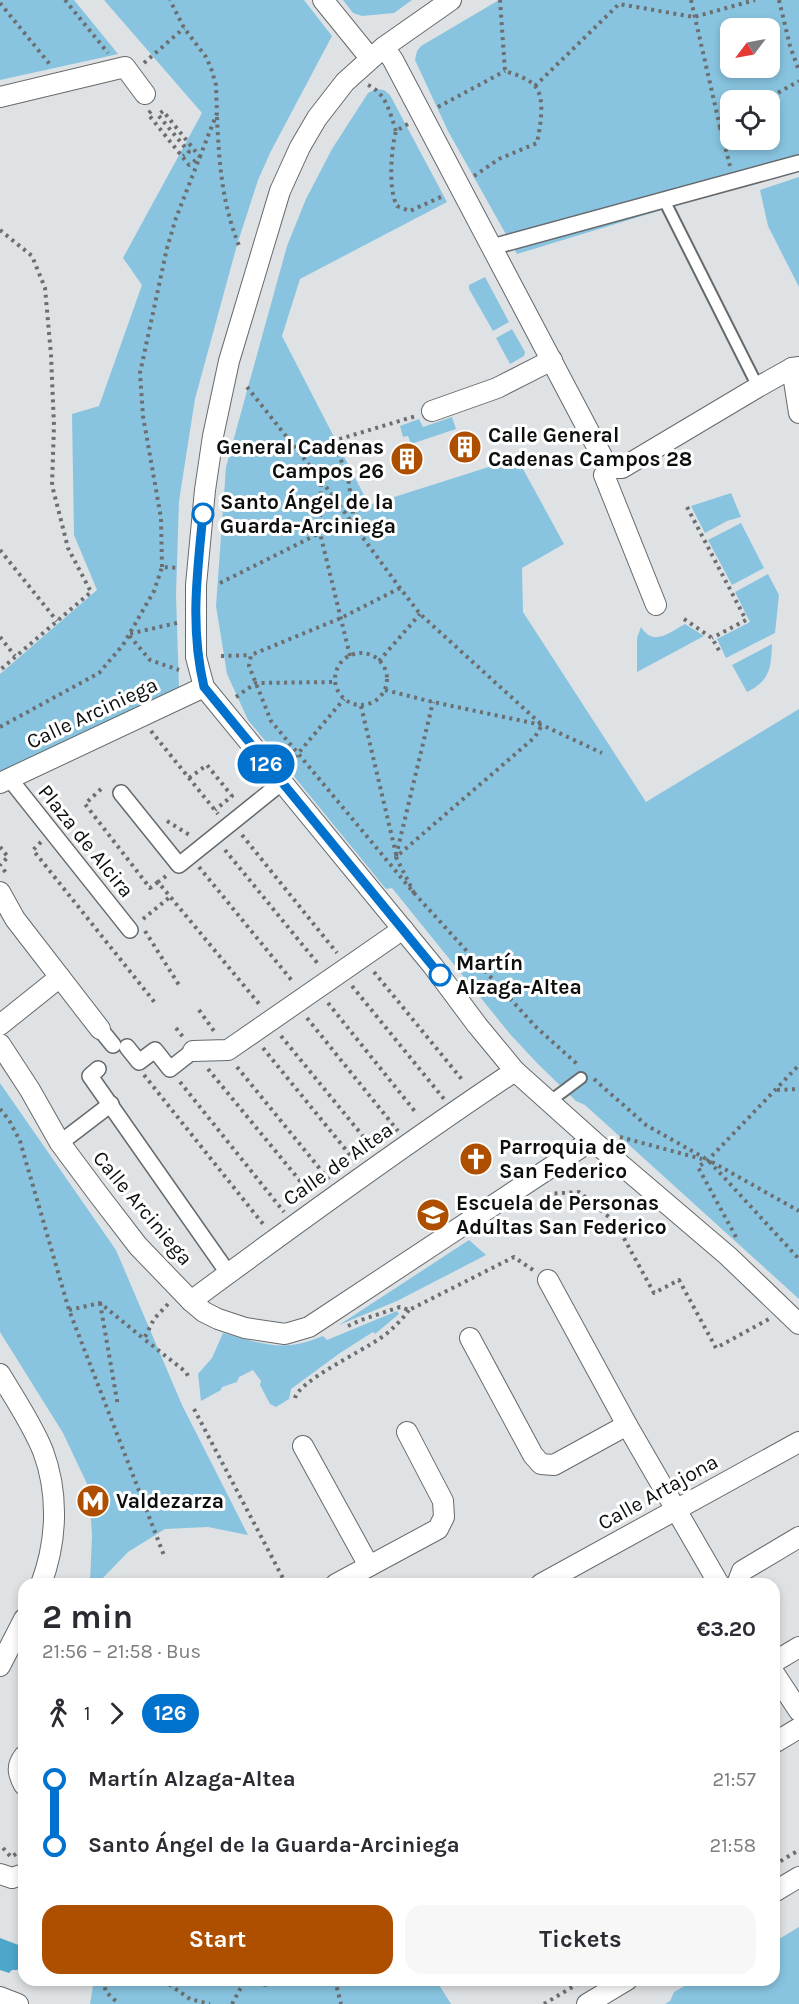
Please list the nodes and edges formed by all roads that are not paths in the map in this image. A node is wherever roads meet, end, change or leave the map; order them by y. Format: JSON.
{"nodes":[{"id":1,"x":323,"y":0,"type":"edge"},
{"id":2,"x":451,"y":0,"type":"edge"},
{"id":3,"x":377,"y":53,"type":"junction"},
{"id":4,"x":0,"y":97,"type":"edge"},
{"id":5,"x":151,"y":100,"type":"road end"},
{"id":6,"x":799,"y":163,"type":"edge"},
{"id":7,"x":664,"y":200,"type":"junction"},
{"id":8,"x":492,"y":247,"type":"junction"},
{"id":9,"x":552,"y":360,"type":"junction"},
{"id":10,"x":795,"y":367,"type":"edge"},
{"id":11,"x":758,"y":387,"type":"junction"},
{"id":12,"x":432,"y":411,"type":"road end"},
{"id":13,"x":799,"y":413,"type":"edge"},
{"id":14,"x":611,"y":468,"type":"junction"},
{"id":15,"x":656,"y":605,"type":"dead end"},
{"id":16,"x":204,"y":687,"type":"junction"},
{"id":17,"x":285,"y":774,"type":"junction"},
{"id":18,"x":5,"y":781,"type":"edge"},
{"id":19,"x":121,"y":793,"type":"dead end"},
{"id":20,"x":0,"y":892,"type":"edge"},
{"id":21,"x":134,"y":926,"type":"road end"},
{"id":22,"x":403,"y":929,"type":"junction"},
{"id":23,"x":60,"y":977,"type":"junction"},
{"id":24,"x":0,"y":1025,"type":"edge"},
{"id":25,"x":100,"y":1029,"type":"joint"},
{"id":26,"x":0,"y":1044,"type":"edge"},
{"id":27,"x":193,"y":1051,"type":"joint"},
{"id":28,"x":98,"y":1069,"type":"dead end"},
{"id":29,"x":515,"y":1071,"type":"junction"},
{"id":30,"x":584,"y":1075,"type":"road end"},
{"id":31,"x":549,"y":1102,"type":"junction"},
{"id":32,"x":111,"y":1104,"type":"junction"},
{"id":33,"x":592,"y":1140,"type":"junction"},
{"id":34,"x":60,"y":1143,"type":"junction"},
{"id":35,"x":228,"y":1273,"type":"junction"},
{"id":36,"x":548,"y":1280,"type":"road end"},
{"id":37,"x":191,"y":1300,"type":"junction"},
{"id":38,"x":799,"y":1324,"type":"edge"},
{"id":39,"x":471,"y":1338,"type":"dead end"},
{"id":40,"x":0,"y":1374,"type":"edge"},
{"id":41,"x":627,"y":1425,"type":"junction"},
{"id":42,"x":407,"y":1432,"type":"dead end"},
{"id":43,"x":799,"y":1442,"type":"edge"},
{"id":44,"x":303,"y":1446,"type":"dead end"},
{"id":45,"x":676,"y":1509,"type":"junction"},
{"id":46,"x":799,"y":1537,"type":"edge"},
{"id":47,"x":369,"y":1566,"type":"junction"},
{"id":48,"x":43,"y":1578,"type":"edge"},
{"id":49,"x":347,"y":1578,"type":"edge"},
{"id":50,"x":552,"y":1578,"type":"edge"},
{"id":51,"x":716,"y":1578,"type":"edge"},
{"id":52,"x":739,"y":1578,"type":"edge"},
{"id":53,"x":18,"y":1631,"type":"edge"},
{"id":54,"x":799,"y":1647,"type":"edge"},
{"id":55,"x":780,"y":1658,"type":"edge"},
{"id":56,"x":0,"y":1666,"type":"edge"},
{"id":57,"x":780,"y":1669,"type":"edge"},
{"id":58,"x":799,"y":1711,"type":"edge"},
{"id":59,"x":799,"y":1728,"type":"edge"},
{"id":60,"x":780,"y":1739,"type":"edge"},
{"id":61,"x":0,"y":1874,"type":"edge"},
{"id":62,"x":18,"y":1876,"type":"edge"},
{"id":63,"x":799,"y":1877,"type":"edge"},
{"id":64,"x":780,"y":1888,"type":"edge"},
{"id":65,"x":617,"y":1986,"type":"edge"},
{"id":66,"x":0,"y":1997,"type":"edge"},
{"id":67,"x":18,"y":2004,"type":"edge"},
{"id":68,"x":587,"y":2004,"type":"edge"}],
"edges":[{"from":1,"to":3,"type":"street"},
{"from":2,"to":3,"type":"street"},
{"from":3,"to":8,"type":"street"},
{"from":3,"to":16,"type":"street"},
{"from":4,"to":5,"type":"street"},
{"from":6,"to":7,"type":"street"},
{"from":7,"to":8,"type":"street"},
{"from":7,"to":11,"type":"lane"},
{"from":8,"to":9,"type":"street"},
{"from":9,"to":12,"type":"street"},
{"from":9,"to":14,"type":"street"},
{"from":10,"to":11,"type":"street"},
{"from":10,"to":13,"type":"street"},
{"from":11,"to":14,"type":"street"},
{"from":14,"to":15,"type":"street"},
{"from":16,"to":17,"type":"street"},
{"from":16,"to":18,"type":"street","name":"Calle Arciniega"},
{"from":17,"to":19,"type":"street"},
{"from":17,"to":22,"type":"street"},
{"from":18,"to":21,"type":"street","name":"Plaza de Alcira"},
{"from":20,"to":23,"type":"street"},
{"from":22,"to":27,"type":"street"},
{"from":22,"to":29,"type":"street"},
{"from":23,"to":24,"type":"street"},
{"from":23,"to":25,"type":"street"},
{"from":25,"to":27,"type":"street"},
{"from":26,"to":34,"type":"street","name":"Calle Arciniega"},
{"from":28,"to":32,"type":"street","name":"Calle Arciniega"},
{"from":29,"to":31,"type":"street"},
{"from":29,"to":35,"type":"street","name":"Calle de Altea"},
{"from":30,"to":31,"type":"lane"},
{"from":31,"to":33,"type":"street"},
{"from":32,"to":34,"type":"street","name":"Calle Arciniega"},
{"from":32,"to":35,"type":"street","name":"Calle Arciniega"},
{"from":33,"to":37,"type":"street","name":"Calle Arciniega"},
{"from":33,"to":38,"type":"street"},
{"from":34,"to":37,"type":"street","name":"Calle Arciniega"},
{"from":35,"to":37,"type":"street","name":"Calle de Altea"},
{"from":36,"to":41,"type":"street"},
{"from":39,"to":41,"type":"street"},
{"from":40,"to":48,"type":"street"},
{"from":41,"to":45,"type":"street"},
{"from":42,"to":47,"type":"street"},
{"from":43,"to":45,"type":"street","name":"Calle Artajona"},
{"from":44,"to":47,"type":"street"},
{"from":45,"to":50,"type":"street","name":"Calle Artajona"},
{"from":45,"to":51,"type":"street"},
{"from":46,"to":52,"type":"street"},
{"from":47,"to":49,"type":"street"},
{"from":53,"to":56,"type":"street"},
{"from":54,"to":55,"type":"street"},
{"from":57,"to":58,"type":"street"},
{"from":59,"to":60,"type":"street"},
{"from":61,"to":62,"type":"street"},
{"from":63,"to":64,"type":"street"},
{"from":65,"to":68,"type":"street"},
{"from":66,"to":67,"type":"street"}]}
